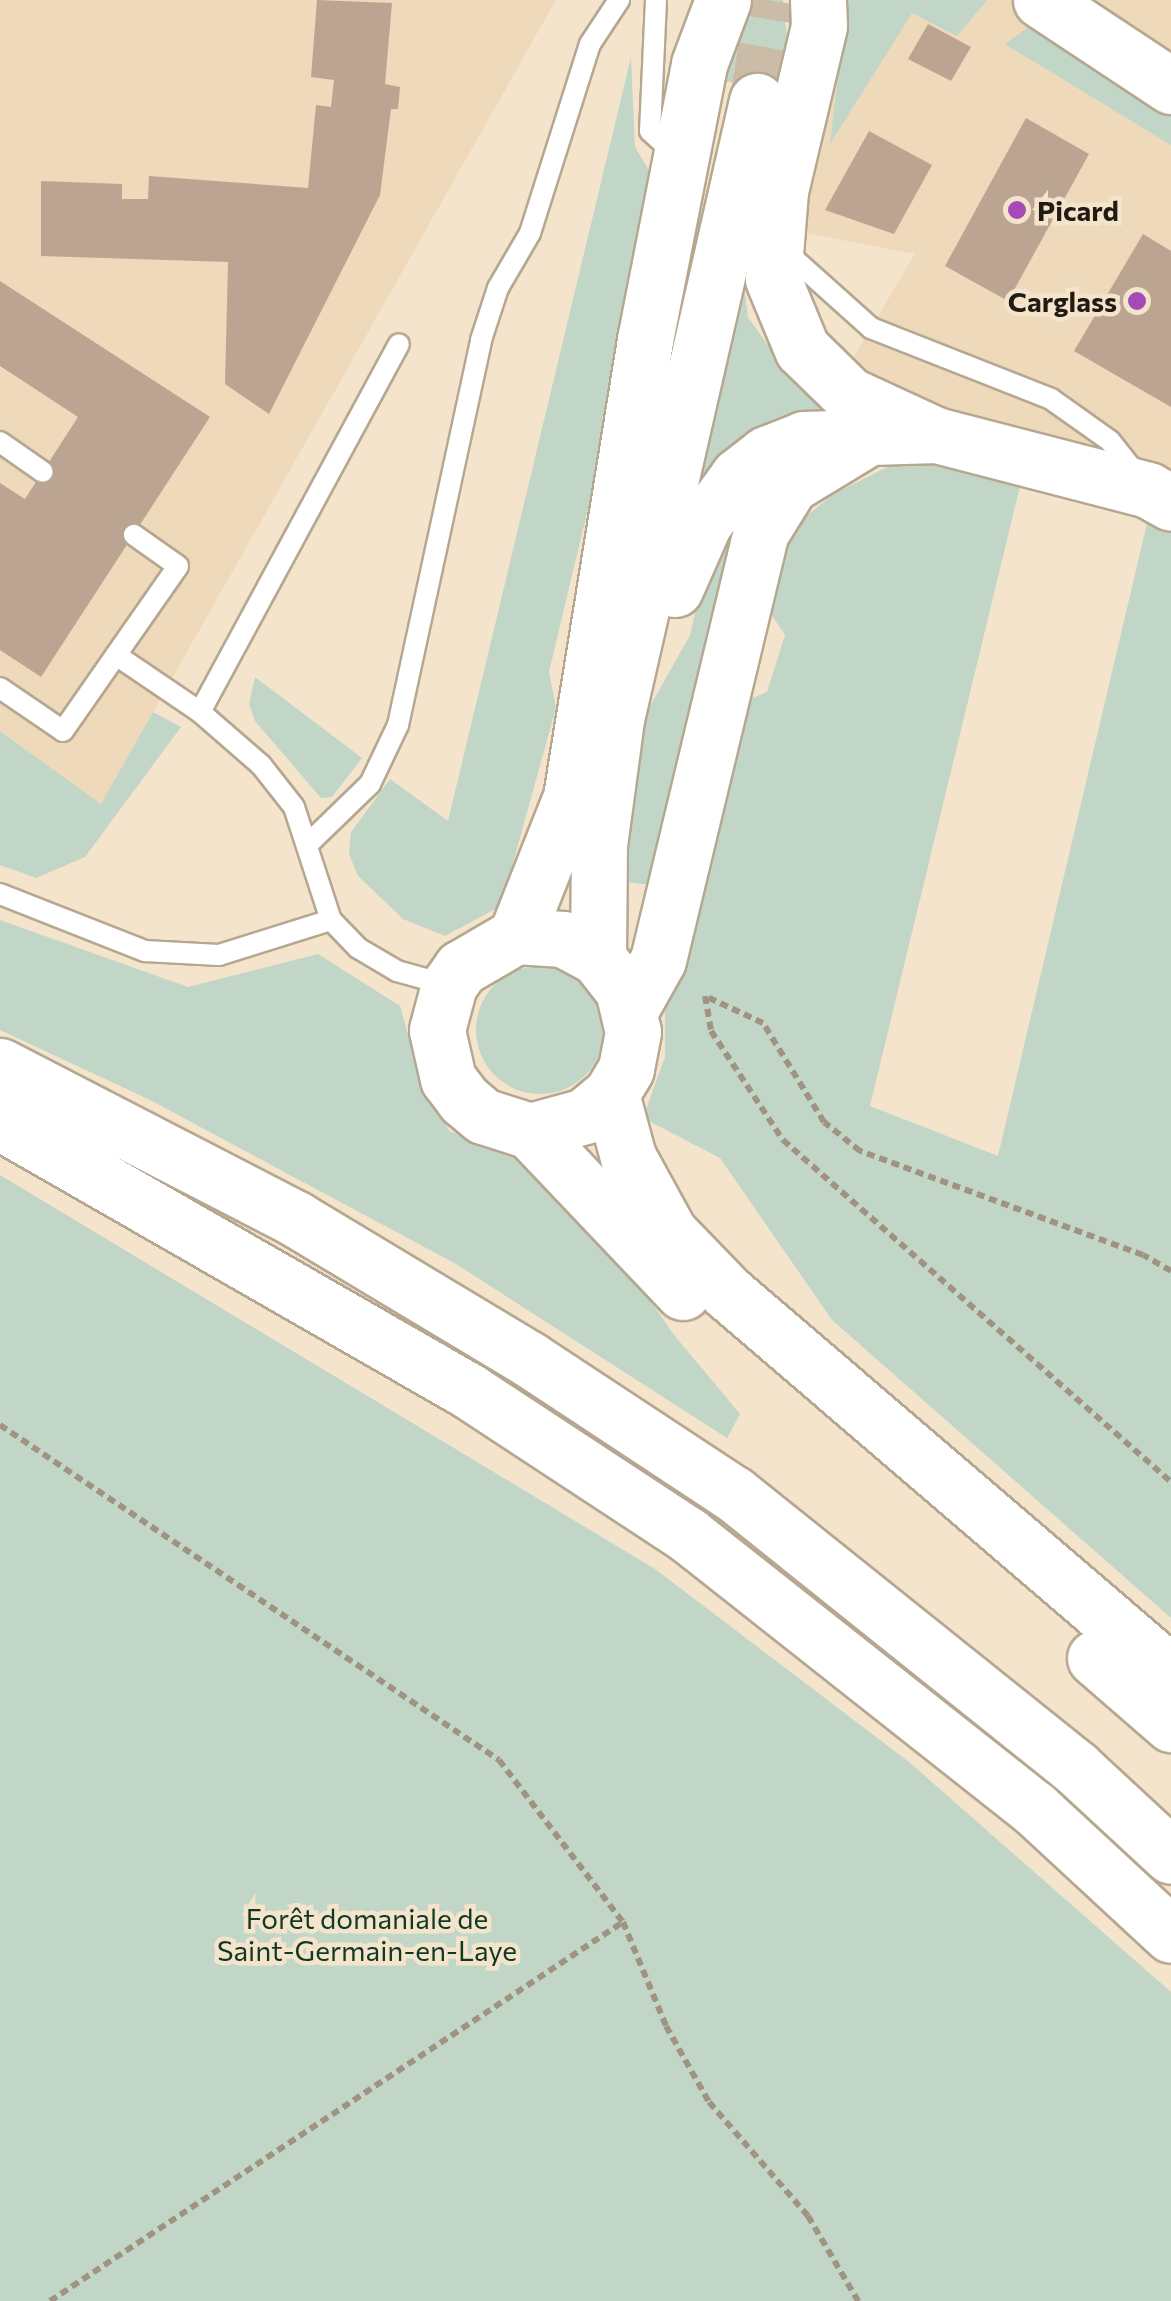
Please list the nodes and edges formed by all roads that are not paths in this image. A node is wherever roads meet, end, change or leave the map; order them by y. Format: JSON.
{"nodes":[{"id":1,"x":618,"y":0,"type":"edge"},
{"id":2,"x":656,"y":0,"type":"edge"},
{"id":3,"x":724,"y":0,"type":"edge"},
{"id":4,"x":818,"y":0,"type":"edge"},
{"id":5,"x":1041,"y":0,"type":"edge"},
{"id":6,"x":1171,"y":86,"type":"edge"},
{"id":7,"x":684,"y":160,"type":"junction"},
{"id":8,"x":775,"y":242,"type":"junction"},
{"id":9,"x":399,"y":344,"type":"dead end"},
{"id":10,"x":936,"y":435,"type":"junction"},
{"id":11,"x":868,"y":437,"type":"junction"},
{"id":12,"x":0,"y":442,"type":"edge"},
{"id":13,"x":43,"y":472,"type":"dead end"},
{"id":14,"x":1160,"y":496,"type":"edge"},
{"id":15,"x":134,"y":535,"type":"dead end"},
{"id":16,"x":116,"y":655,"type":"junction"},
{"id":17,"x":0,"y":688,"type":"edge"},
{"id":18,"x":623,"y":695,"type":"junction"},
{"id":19,"x":200,"y":712,"type":"junction"},
{"id":20,"x":571,"y":796,"type":"junction"},
{"id":21,"x":307,"y":845,"type":"junction"},
{"id":22,"x":0,"y":894,"type":"edge"},
{"id":23,"x":331,"y":920,"type":"junction"},
{"id":24,"x":516,"y":936,"type":"junction"},
{"id":25,"x":598,"y":958,"type":"junction"},
{"id":26,"x":449,"y":985,"type":"junction"},
{"id":27,"x":630,"y":1010,"type":"junction"},
{"id":28,"x":0,"y":1066,"type":"edge"},
{"id":29,"x":611,"y":1094,"type":"junction"},
{"id":30,"x":0,"y":1122,"type":"edge"},
{"id":31,"x":530,"y":1131,"type":"junction"},
{"id":32,"x":1171,"y":1673,"type":"edge"},
{"id":33,"x":1171,"y":1724,"type":"edge"},
{"id":34,"x":1171,"y":1856,"type":"edge"},
{"id":35,"x":1171,"y":1935,"type":"edge"}],
"edges":[{"from":1,"to":21,"type":"lane"},
{"from":2,"to":7,"type":"lane"},
{"from":3,"to":7,"type":"main road"},
{"from":4,"to":8,"type":"main road"},
{"from":5,"to":6,"type":"main road"},
{"from":7,"to":20,"type":"main road"},
{"from":8,"to":10,"type":"main road"},
{"from":8,"to":14,"type":"lane"},
{"from":9,"to":19,"type":"lane"},
{"from":10,"to":11,"type":"main road"},
{"from":10,"to":14,"type":"main road"},
{"from":11,"to":18,"type":"main road"},
{"from":11,"to":27,"type":"main road"},
{"from":12,"to":13,"type":"lane"},
{"from":15,"to":16,"type":"lane"},
{"from":16,"to":17,"type":"lane"},
{"from":16,"to":19,"type":"lane"},
{"from":18,"to":20,"type":"main road"},
{"from":18,"to":25,"type":"main road"},
{"from":19,"to":21,"type":"lane"},
{"from":20,"to":24,"type":"main road"},
{"from":21,"to":23,"type":"lane"},
{"from":22,"to":23,"type":"lane"},
{"from":23,"to":26,"type":"lane"},
{"from":24,"to":25,"type":"main road"},
{"from":24,"to":26,"type":"main road"},
{"from":25,"to":27,"type":"main road"},
{"from":26,"to":31,"type":"main road"},
{"from":27,"to":29,"type":"main road"},
{"from":28,"to":34,"type":"main road"},
{"from":29,"to":31,"type":"main road"},
{"from":29,"to":32,"type":"main road"},
{"from":30,"to":35,"type":"main road"},
{"from":31,"to":33,"type":"main road"}]}
